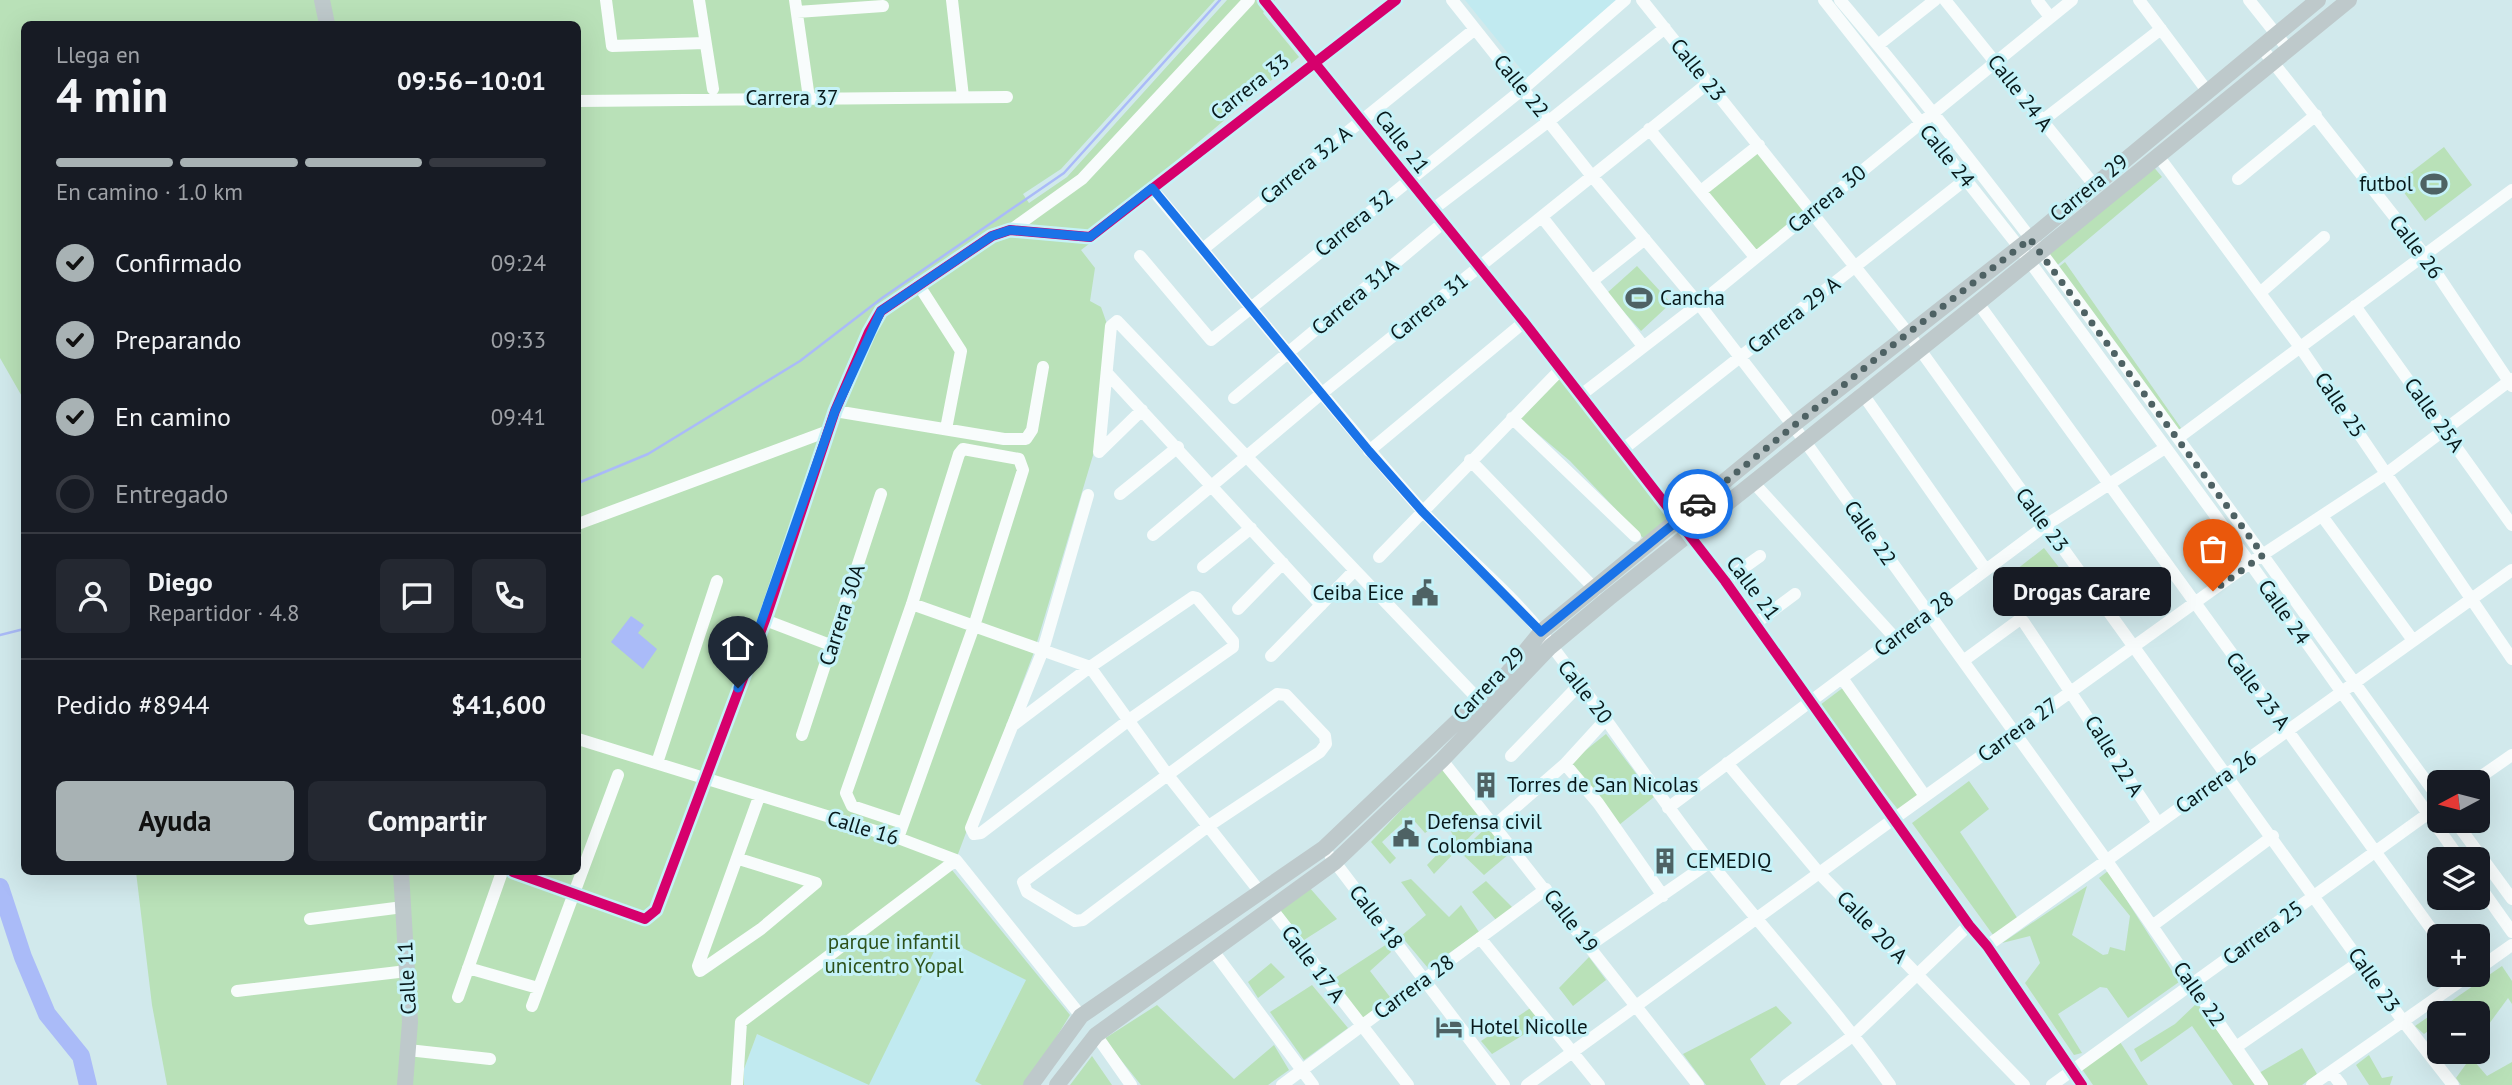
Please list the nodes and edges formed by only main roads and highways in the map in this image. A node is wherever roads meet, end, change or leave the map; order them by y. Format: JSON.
{"nodes":[{"id":1,"x":322,"y":0,"type":"edge"},
{"id":2,"x":2318,"y":0,"type":"edge"},
{"id":3,"x":2349,"y":0,"type":"edge"},
{"id":4,"x":326,"y":21,"type":"edge"},
{"id":5,"x":2029,"y":250,"type":"junction"},
{"id":6,"x":401,"y":875,"type":"edge"},
{"id":7,"x":405,"y":1085,"type":"edge"},
{"id":8,"x":1031,"y":1085,"type":"edge"},
{"id":9,"x":1057,"y":1085,"type":"edge"}],
"edges":[{"from":1,"to":4,"type":"main road"},
{"from":2,"to":5,"type":"main road","name":"Carrera 29"},
{"from":3,"to":5,"type":"main road","name":"Carrera 29"},
{"from":5,"to":8,"type":"main road","name":"Carrera 29"},
{"from":5,"to":9,"type":"main road","name":"Carrera 29"},
{"from":6,"to":7,"type":"main road","name":"Calle 11"}]}
